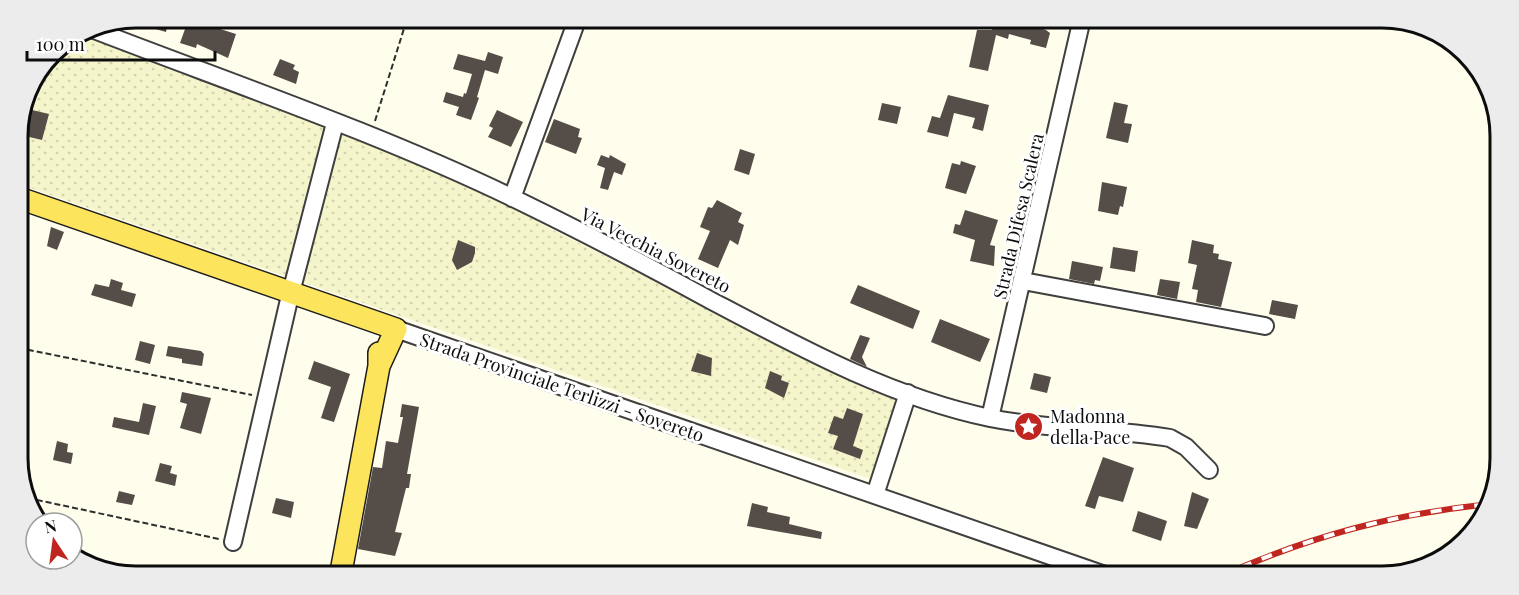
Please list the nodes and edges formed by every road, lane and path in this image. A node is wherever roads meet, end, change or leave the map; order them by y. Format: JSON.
{"nodes":[{"id":1,"x":1080,"y":28,"type":"edge"},
{"id":2,"x":404,"y":29,"type":"edge"},
{"id":3,"x":574,"y":29,"type":"edge"},
{"id":4,"x":104,"y":34,"type":"edge"},
{"id":5,"x":335,"y":123,"type":"junction"},
{"id":6,"x":371,"y":136,"type":"junction"},
{"id":7,"x":512,"y":198,"type":"junction"},
{"id":8,"x":29,"y":201,"type":"edge"},
{"id":9,"x":1023,"y":281,"type":"junction"},
{"id":10,"x":292,"y":293,"type":"junction"},
{"id":11,"x":387,"y":326,"type":"junction"},
{"id":12,"x":1265,"y":326,"type":"dead end"},
{"id":13,"x":28,"y":350,"type":"edge"},
{"id":14,"x":908,"y":393,"type":"junction"},
{"id":15,"x":267,"y":398,"type":"junction"},
{"id":16,"x":990,"y":418,"type":"junction"},
{"id":17,"x":1209,"y":470,"type":"dead end"},
{"id":18,"x":875,"y":495,"type":"junction"},
{"id":19,"x":37,"y":500,"type":"edge"},
{"id":20,"x":233,"y":542,"type":"joint"},
{"id":21,"x":342,"y":566,"type":"edge"},
{"id":22,"x":1079,"y":566,"type":"edge"}],
"edges":[{"from":1,"to":9,"type":"street","name":"Strada Difesa Scalera"},
{"from":2,"to":6,"type":"path"},
{"from":3,"to":7,"type":"street"},
{"from":4,"to":5,"type":"street","name":"Via Vecchia Sovereto"},
{"from":5,"to":6,"type":"street","name":"Via Vecchia Sovereto"},
{"from":5,"to":10,"type":"street"},
{"from":6,"to":7,"type":"street","name":"Via Vecchia Sovereto"},
{"from":7,"to":14,"type":"street","name":"Via Vecchia Sovereto"},
{"from":8,"to":10,"type":"main road","name":"Strada Provinciale Terlizzi - Sovereto"},
{"from":9,"to":12,"type":"street"},
{"from":9,"to":16,"type":"street","name":"Strada Difesa Scalera"},
{"from":10,"to":11,"type":"main road","name":"Strada Provinciale Terlizzi - Sovereto"},
{"from":10,"to":15,"type":"street"},
{"from":11,"to":18,"type":"street","name":"Strada Provinciale Terlizzi - Sovereto"},
{"from":11,"to":21,"type":"main road"},
{"from":13,"to":15,"type":"path"},
{"from":14,"to":16,"type":"street","name":"Via Vecchia Sovereto"},
{"from":14,"to":18,"type":"street"},
{"from":15,"to":20,"type":"street"},
{"from":16,"to":17,"type":"street","name":"Via Vecchia Sovereto"},
{"from":18,"to":22,"type":"street","name":"Strada Provinciale Terlizzi - Sovereto"},
{"from":19,"to":20,"type":"path"}]}
